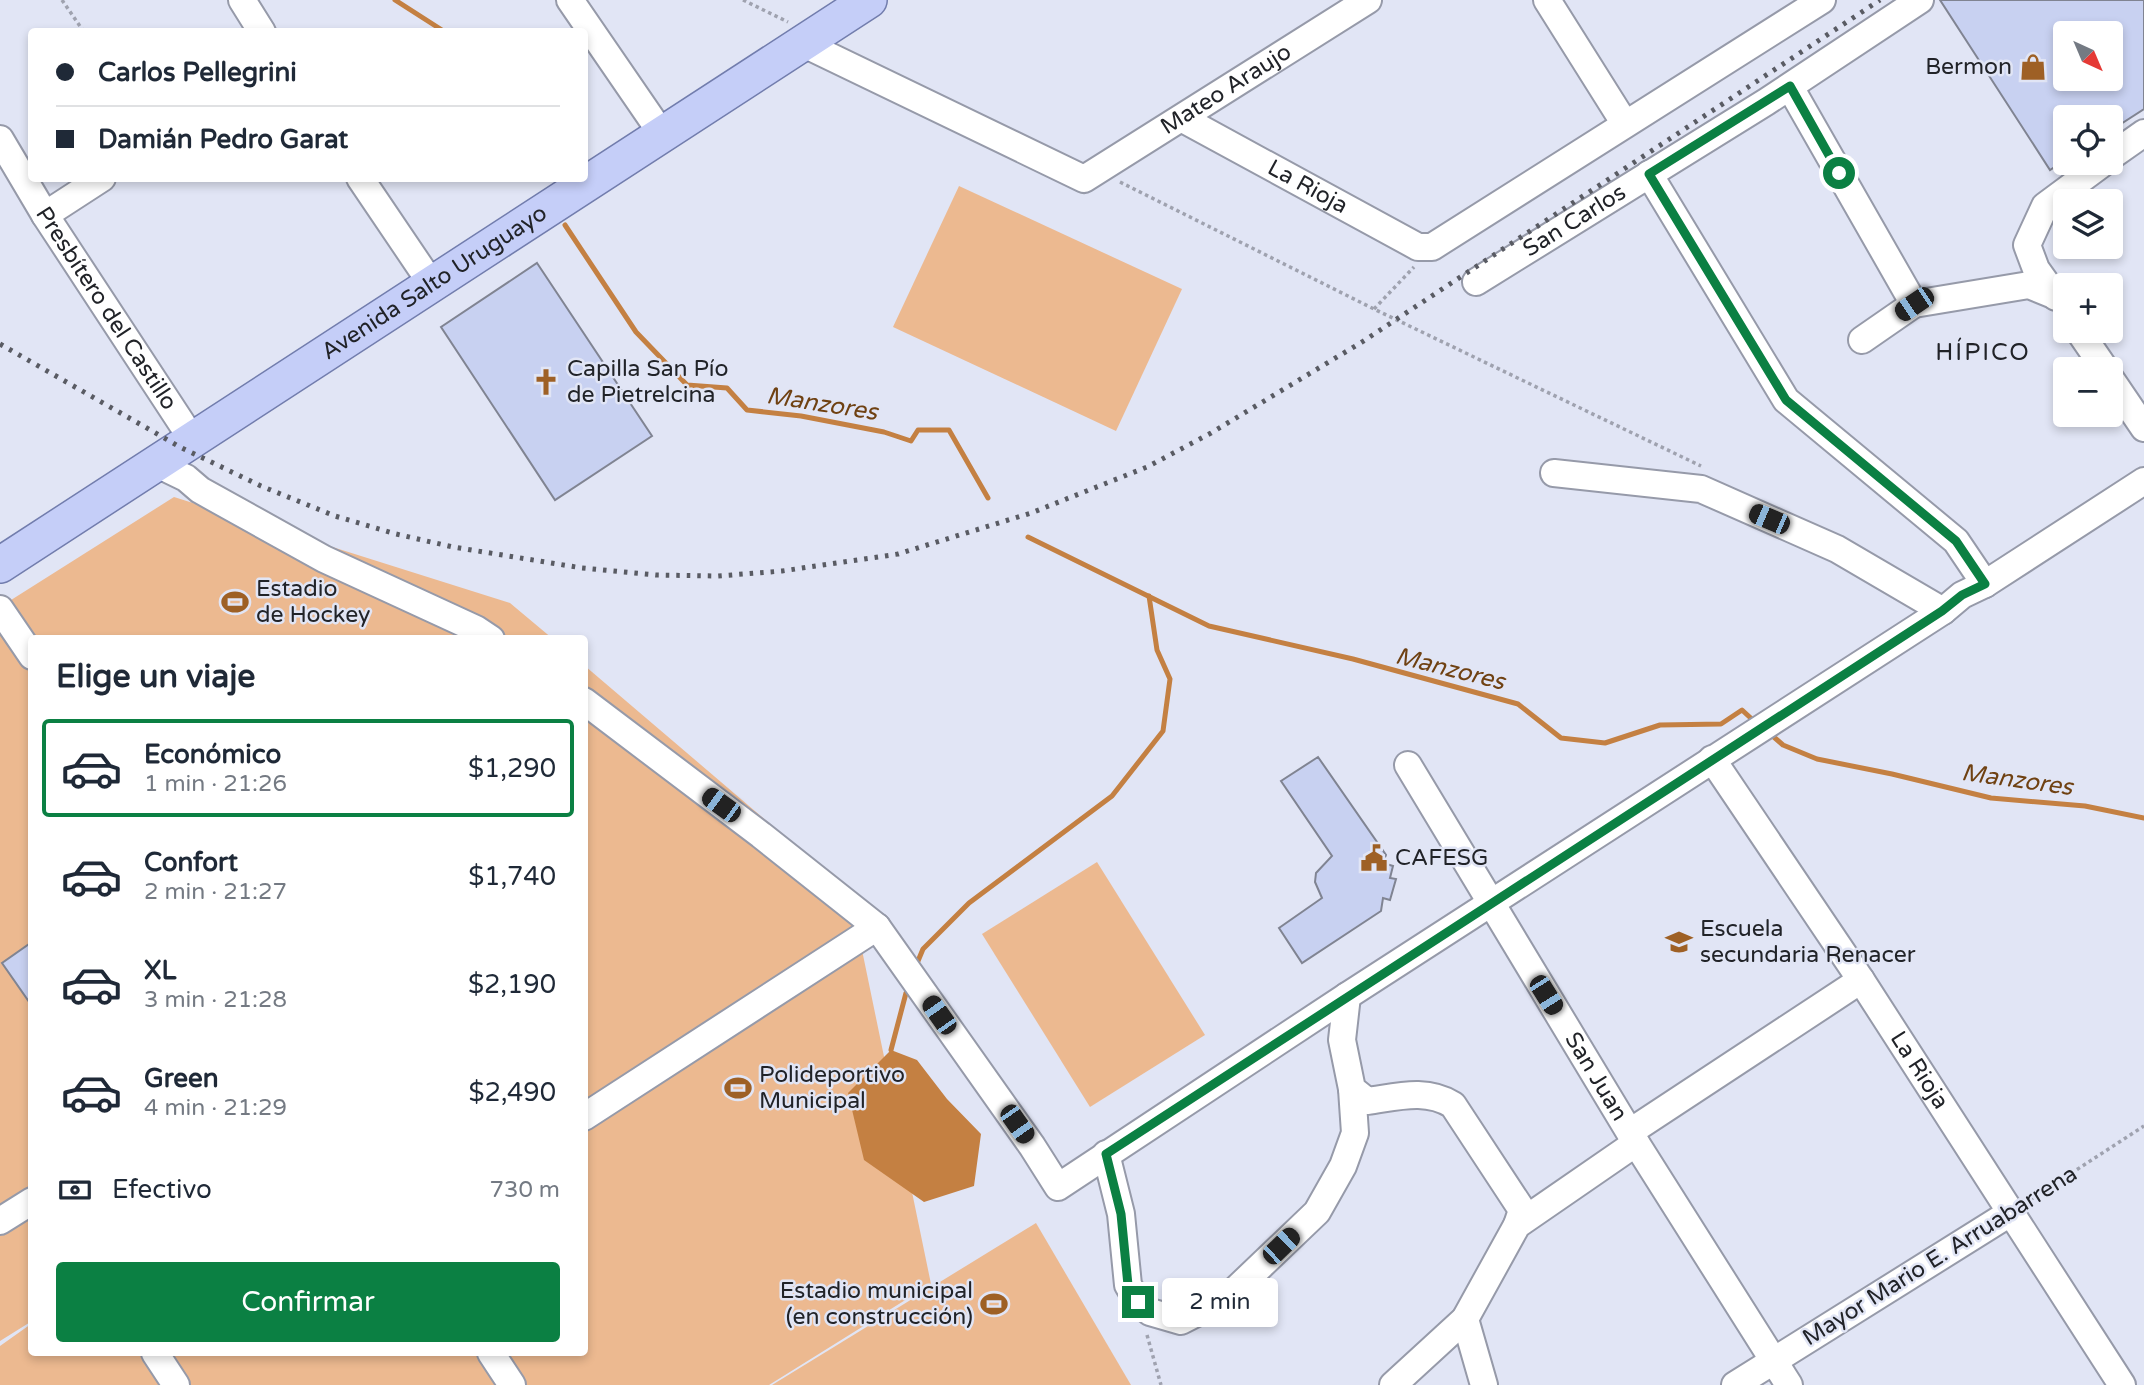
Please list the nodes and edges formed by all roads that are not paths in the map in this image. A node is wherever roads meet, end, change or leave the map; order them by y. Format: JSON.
{"nodes":[{"id":1,"x":242,"y":0,"type":"edge"},
{"id":2,"x":570,"y":0,"type":"edge"},
{"id":3,"x":869,"y":0,"type":"edge"},
{"id":4,"x":1368,"y":0,"type":"edge"},
{"id":5,"x":1547,"y":0,"type":"edge"},
{"id":6,"x":1822,"y":0,"type":"edge"},
{"id":7,"x":1920,"y":0,"type":"edge"},
{"id":8,"x":260,"y":28,"type":"edge"},
{"id":9,"x":809,"y":38,"type":"junction"},
{"id":10,"x":1790,"y":86,"type":"junction"},
{"id":11,"x":1183,"y":119,"type":"junction"},
{"id":12,"x":1625,"y":124,"type":"junction"},
{"id":13,"x":2144,"y":133,"type":"edge"},
{"id":14,"x":662,"y":134,"type":"junction"},
{"id":15,"x":0,"y":139,"type":"edge"},
{"id":16,"x":2123,"y":148,"type":"edge"},
{"id":17,"x":1649,"y":174,"type":"junction"},
{"id":18,"x":2087,"y":175,"type":"edge"},
{"id":19,"x":96,"y":182,"type":"edge"},
{"id":20,"x":363,"y":182,"type":"edge"},
{"id":21,"x":588,"y":182,"type":"edge"},
{"id":22,"x":588,"y":182,"type":"edge"},
{"id":23,"x":45,"y":215,"type":"junction"},
{"id":24,"x":1476,"y":282,"type":"dead end"},
{"id":25,"x":431,"y":283,"type":"junction"},
{"id":26,"x":2053,"y":293,"type":"edge"},
{"id":27,"x":2053,"y":299,"type":"edge"},
{"id":28,"x":1914,"y":304,"type":"junction"},
{"id":29,"x":1862,"y":340,"type":"dead end"},
{"id":30,"x":2123,"y":397,"type":"edge"},
{"id":31,"x":2144,"y":428,"type":"edge"},
{"id":32,"x":192,"y":439,"type":"junction"},
{"id":33,"x":155,"y":463,"type":"junction"},
{"id":34,"x":1554,"y":473,"type":"dead end"},
{"id":35,"x":2144,"y":481,"type":"edge"},
{"id":36,"x":0,"y":565,"type":"edge"},
{"id":37,"x":1985,"y":584,"type":"junction"},
{"id":38,"x":0,"y":609,"type":"edge"},
{"id":39,"x":1942,"y":611,"type":"junction"},
{"id":40,"x":485,"y":635,"type":"edge"},
{"id":41,"x":28,"y":650,"type":"edge"},
{"id":42,"x":589,"y":710,"type":"edge"},
{"id":43,"x":1712,"y":759,"type":"junction"},
{"id":44,"x":1408,"y":765,"type":"dead end"},
{"id":45,"x":1490,"y":904,"type":"junction"},
{"id":46,"x":877,"y":927,"type":"junction"},
{"id":47,"x":1861,"y":980,"type":"junction"},
{"id":48,"x":1347,"y":996,"type":"junction"},
{"id":49,"x":1352,"y":1089,"type":"junction"},
{"id":50,"x":588,"y":1114,"type":"edge"},
{"id":51,"x":1633,"y":1137,"type":"junction"},
{"id":52,"x":1106,"y":1154,"type":"junction"},
{"id":53,"x":28,"y":1204,"type":"edge"},
{"id":54,"x":2010,"y":1213,"type":"junction"},
{"id":55,"x":0,"y":1221,"type":"edge"},
{"id":56,"x":1517,"y":1225,"type":"junction"},
{"id":57,"x":1465,"y":1319,"type":"junction"},
{"id":58,"x":157,"y":1356,"type":"edge"},
{"id":59,"x":493,"y":1356,"type":"edge"},
{"id":60,"x":1773,"y":1361,"type":"junction"},
{"id":61,"x":176,"y":1385,"type":"edge"},
{"id":62,"x":512,"y":1385,"type":"edge"},
{"id":63,"x":1394,"y":1385,"type":"edge"},
{"id":64,"x":1484,"y":1385,"type":"edge"},
{"id":65,"x":1735,"y":1385,"type":"edge"},
{"id":66,"x":1788,"y":1385,"type":"edge"},
{"id":67,"x":2122,"y":1385,"type":"edge"}],
"edges":[{"from":1,"to":8,"type":"street"},
{"from":2,"to":14,"type":"street"},
{"from":3,"to":9,"type":"main road","name":"Avenida Salto Uruguayo"},
{"from":4,"to":11,"type":"street","name":"Mateo Araujo"},
{"from":5,"to":12,"type":"street"},
{"from":6,"to":12,"type":"street"},
{"from":7,"to":10,"type":"street","name":"San Carlos"},
{"from":9,"to":11,"type":"street","name":"Mateo Araujo"},
{"from":9,"to":14,"type":"main road","name":"Avenida Salto Uruguayo"},
{"from":10,"to":17,"type":"street","name":"San Carlos"},
{"from":10,"to":28,"type":"street"},
{"from":11,"to":12,"type":"street","name":"La Rioja"},
{"from":13,"to":16,"type":"street"},
{"from":14,"to":22,"type":"main road","name":"Avenida Salto Uruguayo"},
{"from":15,"to":23,"type":"street","name":"Presbítero del Castillo"},
{"from":17,"to":24,"type":"street","name":"San Carlos"},
{"from":17,"to":37,"type":"street"},
{"from":18,"to":26,"type":"street"},
{"from":19,"to":23,"type":"street"},
{"from":20,"to":25,"type":"street"},
{"from":21,"to":25,"type":"main road","name":"Avenida Salto Uruguayo"},
{"from":23,"to":32,"type":"street","name":"Presbítero del Castillo"},
{"from":25,"to":32,"type":"main road","name":"Avenida Salto Uruguayo"},
{"from":27,"to":28,"type":"street"},
{"from":28,"to":29,"type":"street"},
{"from":30,"to":31,"type":"street"},
{"from":32,"to":33,"type":"main road","name":"Avenida Salto Uruguayo"},
{"from":33,"to":36,"type":"main road","name":"Avenida Salto Uruguayo"},
{"from":33,"to":40,"type":"street"},
{"from":34,"to":39,"type":"street"},
{"from":35,"to":37,"type":"street"},
{"from":37,"to":39,"type":"street"},
{"from":38,"to":41,"type":"street"},
{"from":39,"to":43,"type":"street"},
{"from":42,"to":46,"type":"street"},
{"from":43,"to":45,"type":"street"},
{"from":43,"to":47,"type":"street","name":"La Rioja"},
{"from":44,"to":45,"type":"street","name":"San Juan"},
{"from":45,"to":48,"type":"street"},
{"from":45,"to":51,"type":"street","name":"San Juan"},
{"from":46,"to":50,"type":"street"},
{"from":46,"to":52,"type":"street"},
{"from":47,"to":51,"type":"street"},
{"from":47,"to":54,"type":"street","name":"La Rioja"},
{"from":48,"to":49,"type":"street"},
{"from":48,"to":52,"type":"street"},
{"from":49,"to":52,"type":"street"},
{"from":49,"to":56,"type":"street"},
{"from":51,"to":56,"type":"street"},
{"from":51,"to":60,"type":"street","name":"San Juan"},
{"from":53,"to":55,"type":"street"},
{"from":54,"to":60,"type":"street","name":"Mayor Mario E. Arruabarrena"},
{"from":54,"to":67,"type":"street","name":"La Rioja"},
{"from":56,"to":57,"type":"street"},
{"from":57,"to":63,"type":"street"},
{"from":57,"to":64,"type":"street"},
{"from":58,"to":61,"type":"street"},
{"from":59,"to":62,"type":"street"},
{"from":60,"to":65,"type":"street","name":"Mayor Mario E. Arruabarrena"},
{"from":60,"to":66,"type":"street","name":"San Juan"}]}
